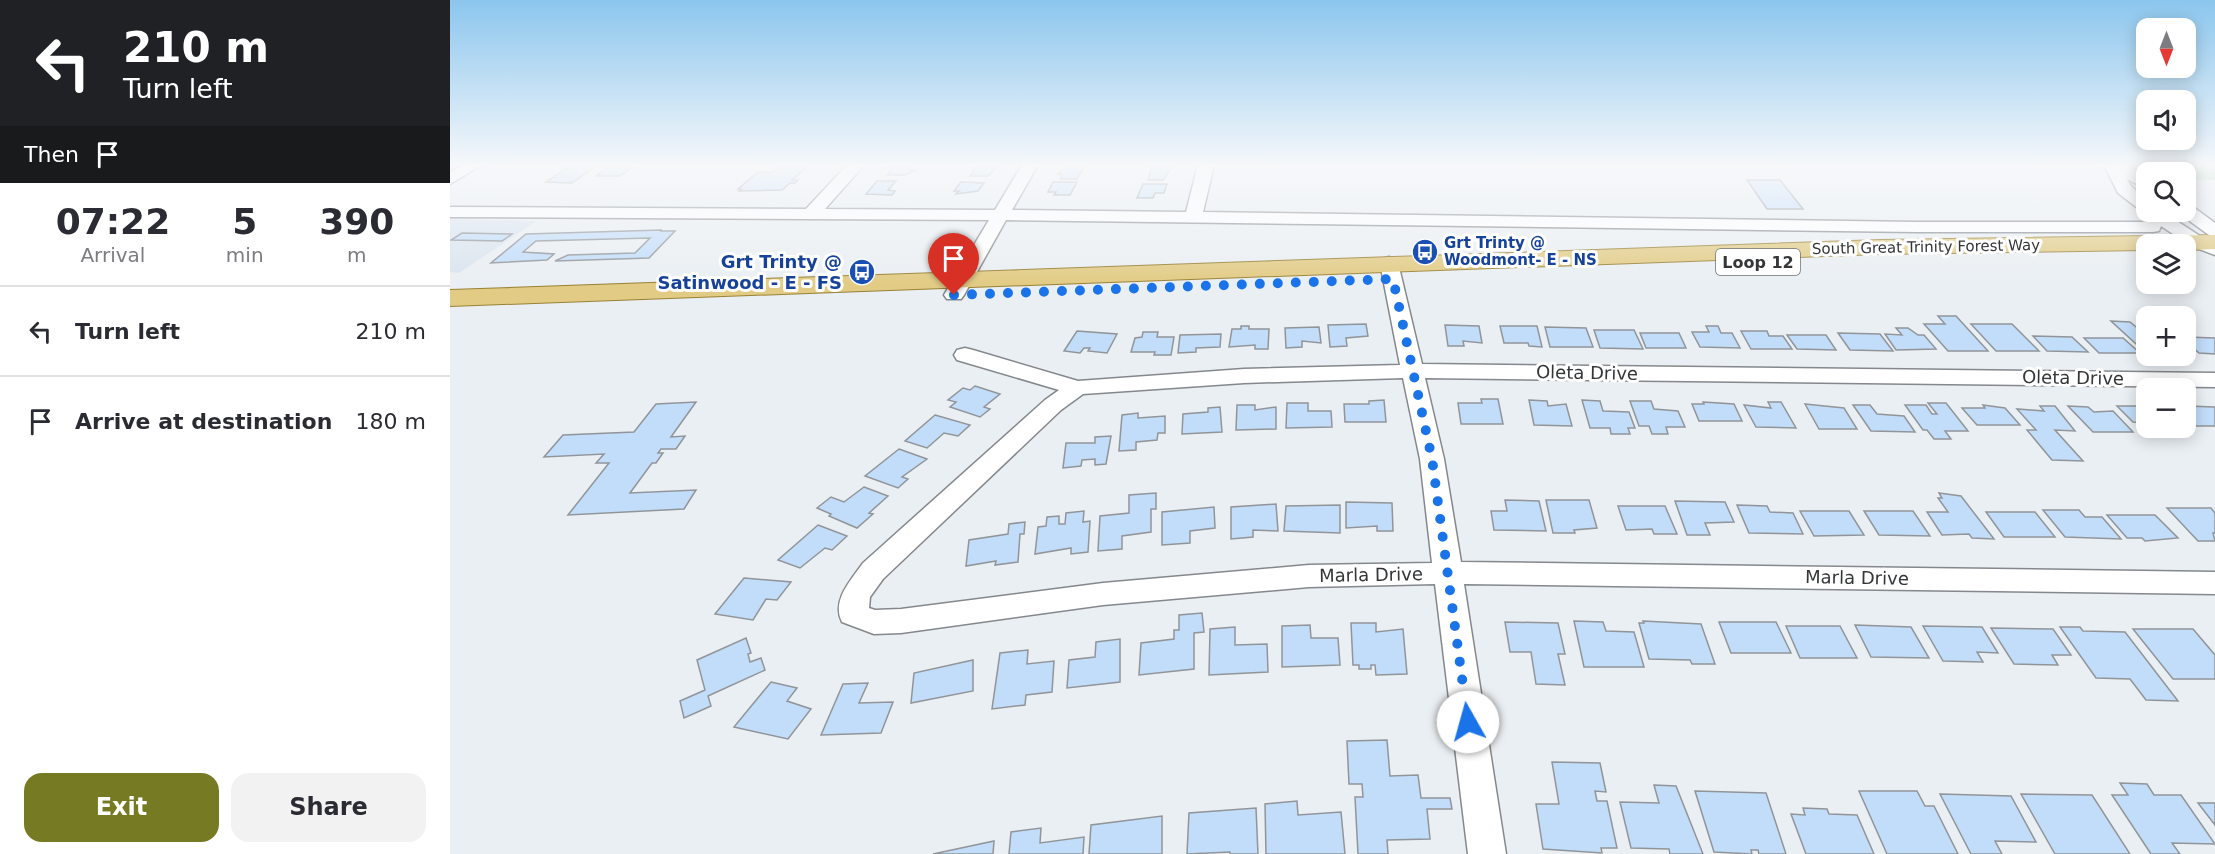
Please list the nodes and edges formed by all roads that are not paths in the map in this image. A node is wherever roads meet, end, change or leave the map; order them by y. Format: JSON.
{"nodes":[{"id":1,"x":819,"y":205,"type":"edge"},
{"id":2,"x":1007,"y":205,"type":"edge"},
{"id":3,"x":1196,"y":205,"type":"edge"},
{"id":4,"x":450,"y":212,"type":"edge"},
{"id":5,"x":810,"y":215,"type":"junction"},
{"id":6,"x":1001,"y":215,"type":"junction"},
{"id":7,"x":1193,"y":219,"type":"junction"},
{"id":8,"x":2136,"y":220,"type":"edge"},
{"id":9,"x":2158,"y":222,"type":"edge"},
{"id":10,"x":2193,"y":222,"type":"edge"},
{"id":11,"x":2207,"y":246,"type":"edge"},
{"id":12,"x":2136,"y":256,"type":"edge"},
{"id":13,"x":1391,"y":271,"type":"junction"},
{"id":14,"x":959,"y":287,"type":"junction"},
{"id":15,"x":450,"y":298,"type":"edge"},
{"id":16,"x":450,"y":314,"type":"edge"},
{"id":17,"x":965,"y":355,"type":"dead end"},
{"id":18,"x":1413,"y":371,"type":"junction"},
{"id":19,"x":2215,"y":380,"type":"edge"},
{"id":20,"x":1077,"y":388,"type":"junction"},
{"id":21,"x":1449,"y":573,"type":"junction"},
{"id":22,"x":2215,"y":583,"type":"edge"},
{"id":23,"x":1487,"y":854,"type":"edge"}],
"edges":[{"from":1,"to":5,"type":"street"},
{"from":2,"to":6,"type":"street"},
{"from":3,"to":7,"type":"street"},
{"from":4,"to":5,"type":"street"},
{"from":5,"to":6,"type":"street"},
{"from":6,"to":7,"type":"street"},
{"from":6,"to":14,"type":"street"},
{"from":7,"to":8,"type":"street"},
{"from":9,"to":11,"type":"street"},
{"from":10,"to":11,"type":"street"},
{"from":11,"to":13,"type":"main road","name":"South Great Trinity Forest Way","number":"Loop 12"},
{"from":12,"to":13,"type":"main road","name":"South Great Trinity Forest Way","number":"Loop 12"},
{"from":13,"to":14,"type":"main road","name":"South Great Trinity Forest Way","number":"Loop 12"},
{"from":13,"to":18,"type":"street"},
{"from":14,"to":15,"type":"main road","name":"South Great Trinity Forest Way","number":"Loop 12"},
{"from":14,"to":16,"type":"main road","name":"South Great Trinity Forest Way","number":"Loop 12"},
{"from":17,"to":20,"type":"street","name":"Oleta Drive"},
{"from":18,"to":19,"type":"street","name":"Oleta Drive"},
{"from":18,"to":20,"type":"street","name":"Oleta Drive"},
{"from":18,"to":21,"type":"street"},
{"from":20,"to":21,"type":"street","name":"Marla Drive"},
{"from":21,"to":22,"type":"street","name":"Marla Drive"},
{"from":21,"to":23,"type":"street"}]}
